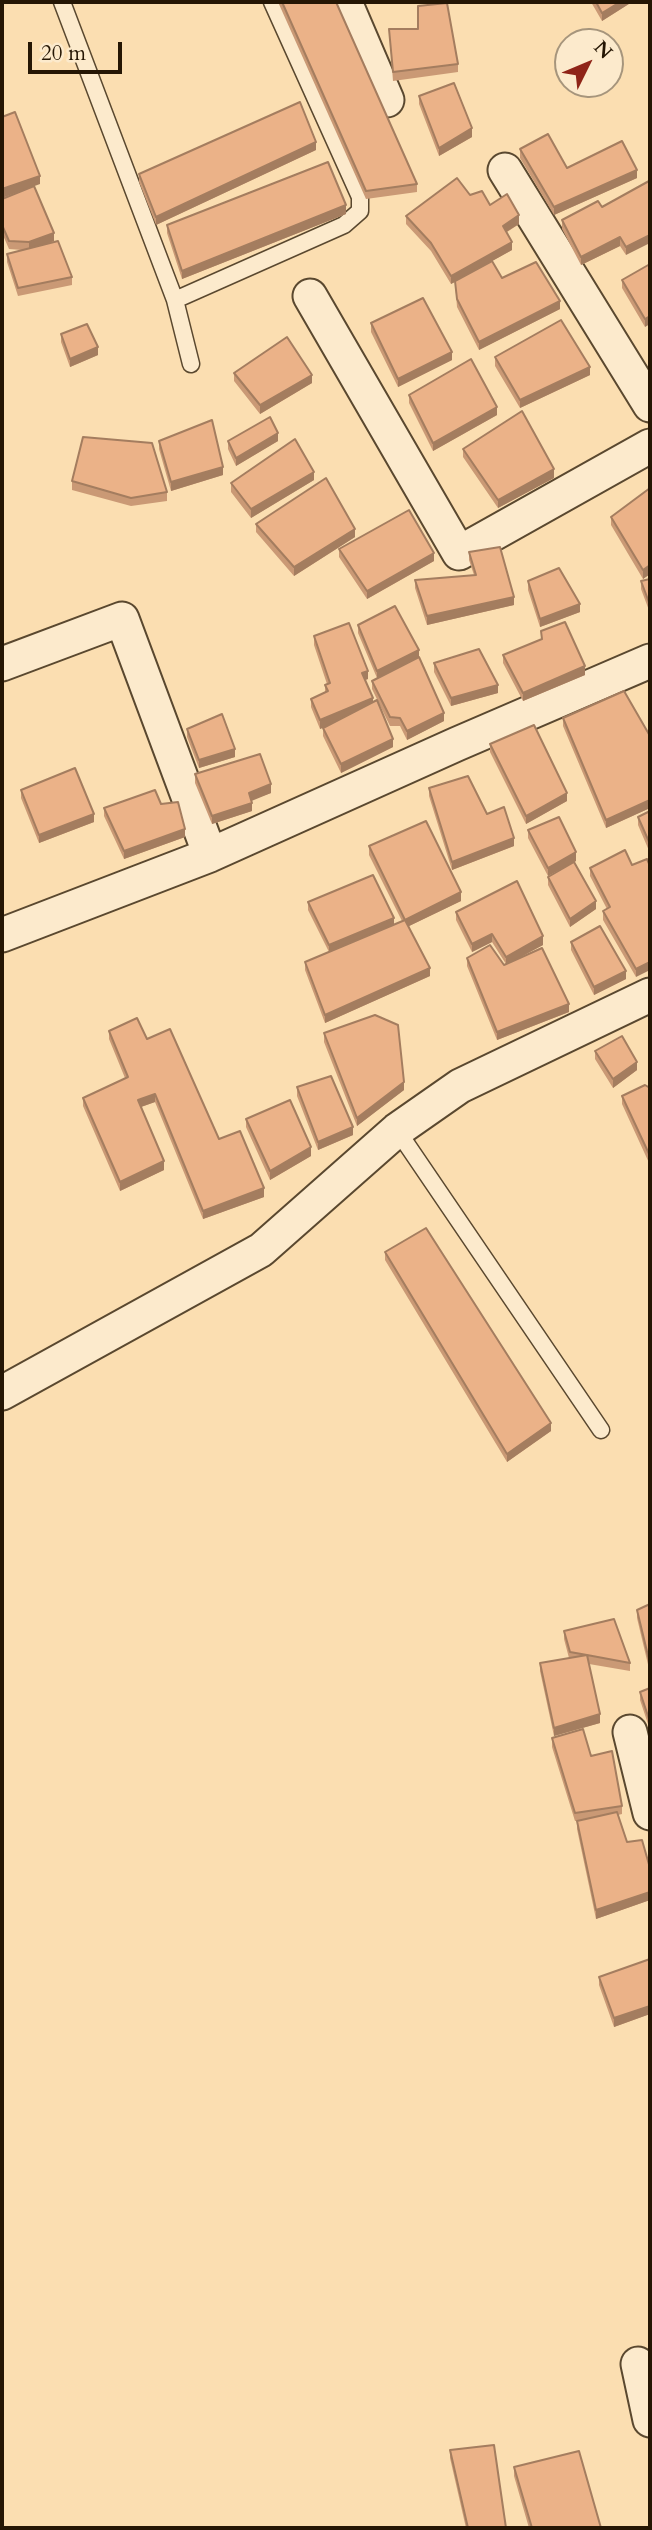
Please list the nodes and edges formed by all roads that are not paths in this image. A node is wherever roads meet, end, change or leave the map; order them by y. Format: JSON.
{"nodes":[{"id":1,"x":62,"y":2,"type":"edge"},
{"id":2,"x":272,"y":2,"type":"edge"},
{"id":3,"x":345,"y":2,"type":"edge"},
{"id":4,"x":387,"y":100,"type":"dead end"},
{"id":5,"x":505,"y":170,"type":"dead end"},
{"id":6,"x":310,"y":296,"type":"dead end"},
{"id":7,"x":175,"y":300,"type":"junction"},
{"id":8,"x":191,"y":364,"type":"dead end"},
{"id":9,"x":650,"y":405,"type":"edge"},
{"id":10,"x":650,"y":446,"type":"edge"},
{"id":11,"x":650,"y":662,"type":"edge"},
{"id":12,"x":2,"y":664,"type":"edge"},
{"id":13,"x":210,"y":855,"type":"junction"},
{"id":14,"x":2,"y":935,"type":"edge"},
{"id":15,"x":650,"y":995,"type":"edge"},
{"id":16,"x":397,"y":1130,"type":"junction"},
{"id":17,"x":2,"y":1394,"type":"edge"},
{"id":18,"x":601,"y":1430,"type":"dead end"},
{"id":19,"x":630,"y":1732,"type":"dead end"},
{"id":20,"x":650,"y":1813,"type":"edge"},
{"id":21,"x":638,"y":2364,"type":"dead end"},
{"id":22,"x":650,"y":2420,"type":"edge"}],
"edges":[{"from":1,"to":7,"type":"lane"},
{"from":2,"to":7,"type":"lane"},
{"from":3,"to":4,"type":"street"},
{"from":5,"to":9,"type":"street"},
{"from":6,"to":10,"type":"street"},
{"from":7,"to":8,"type":"lane"},
{"from":11,"to":13,"type":"street"},
{"from":12,"to":13,"type":"street"},
{"from":13,"to":14,"type":"street"},
{"from":15,"to":16,"type":"street"},
{"from":16,"to":17,"type":"street"},
{"from":16,"to":18,"type":"lane"},
{"from":19,"to":20,"type":"street"},
{"from":21,"to":22,"type":"street"}]}
